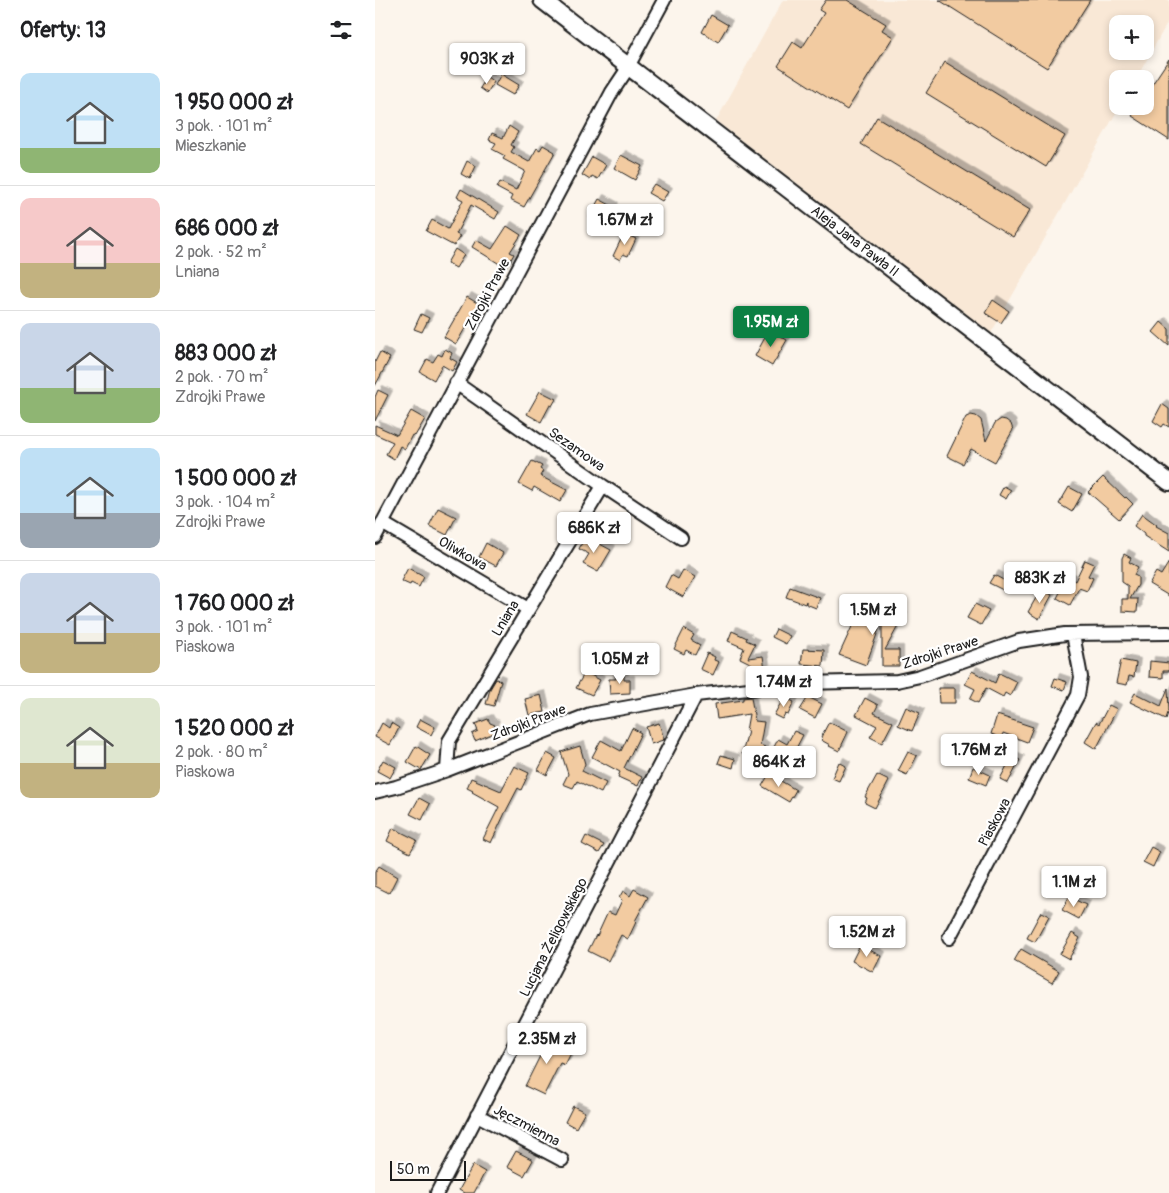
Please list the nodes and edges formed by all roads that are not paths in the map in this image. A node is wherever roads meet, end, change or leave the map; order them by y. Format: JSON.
{"nodes":[{"id":1,"x":542,"y":0,"type":"edge"},
{"id":2,"x":661,"y":1,"type":"edge"},
{"id":3,"x":628,"y":67,"type":"junction"},
{"id":4,"x":456,"y":384,"type":"junction"},
{"id":5,"x":1169,"y":482,"type":"edge"},
{"id":6,"x":603,"y":486,"type":"junction"},
{"id":7,"x":382,"y":523,"type":"junction"},
{"id":8,"x":375,"y":537,"type":"edge"},
{"id":9,"x":681,"y":538,"type":"dead end"},
{"id":10,"x":529,"y":608,"type":"junction"},
{"id":11,"x":1169,"y":633,"type":"edge"},
{"id":12,"x":1073,"y":634,"type":"junction"},
{"id":13,"x":696,"y":695,"type":"junction"},
{"id":14,"x":447,"y":770,"type":"junction"},
{"id":15,"x":375,"y":792,"type":"edge"},
{"id":16,"x":949,"y":938,"type":"dead end"},
{"id":17,"x":477,"y":1115,"type":"junction"},
{"id":18,"x":562,"y":1160,"type":"dead end"},
{"id":19,"x":437,"y":1193,"type":"edge"}],
"edges":[{"from":1,"to":3,"type":"main road","name":"Aleja Jana Pawła II"},
{"from":2,"to":3,"type":"street","name":"Zdrojki Prawe"},
{"from":3,"to":4,"type":"street","name":"Zdrojki Prawe"},
{"from":3,"to":5,"type":"main road","name":"Aleja Jana Pawła II"},
{"from":4,"to":6,"type":"street","name":"Sezamowa"},
{"from":4,"to":7,"type":"street","name":"Zdrojki Prawe"},
{"from":6,"to":9,"type":"street","name":"Sezamowa"},
{"from":6,"to":10,"type":"street","name":"Lniana"},
{"from":7,"to":8,"type":"street","name":"Zdrojki Prawe"},
{"from":7,"to":10,"type":"street","name":"Oliwkowa"},
{"from":10,"to":14,"type":"street","name":"Lniana"},
{"from":11,"to":12,"type":"street","name":"Zdrojki Prawe"},
{"from":12,"to":13,"type":"street","name":"Zdrojki Prawe"},
{"from":12,"to":16,"type":"street","name":"Piaskowa"},
{"from":13,"to":14,"type":"street","name":"Zdrojki Prawe"},
{"from":13,"to":17,"type":"street","name":"Lucjana Żeligowskiego"},
{"from":14,"to":15,"type":"street","name":"Zdrojki Prawe"},
{"from":17,"to":18,"type":"street","name":"Jęczmienna"},
{"from":17,"to":19,"type":"street","name":"Lucjana Żeligowskiego"}]}
